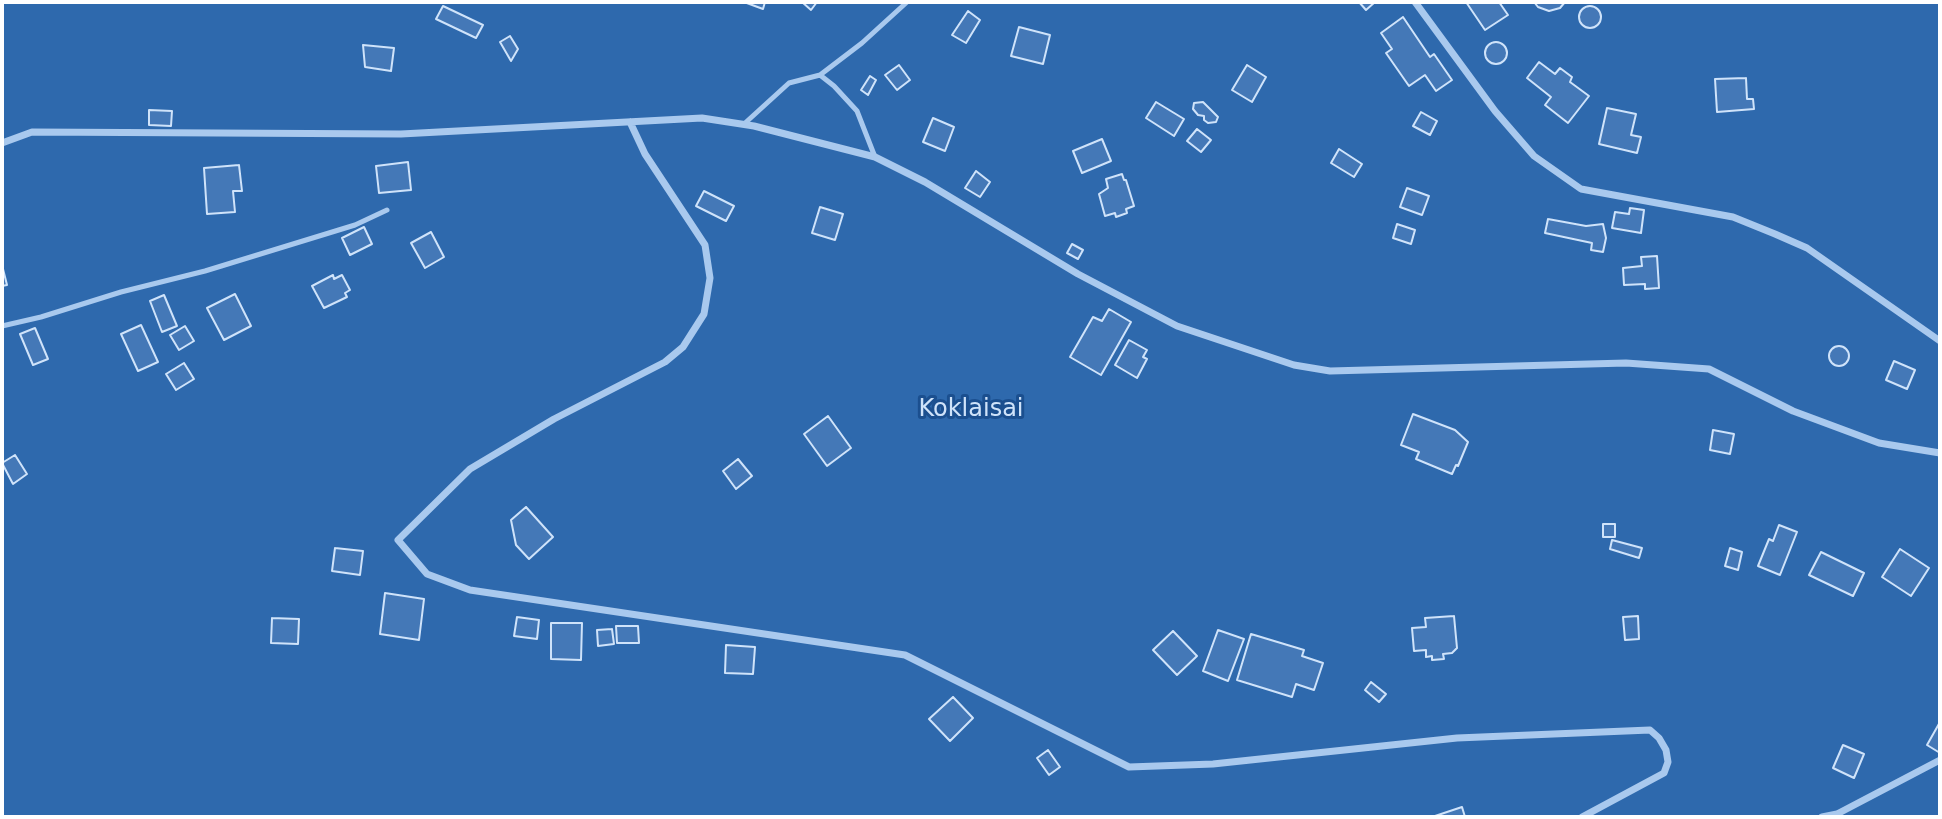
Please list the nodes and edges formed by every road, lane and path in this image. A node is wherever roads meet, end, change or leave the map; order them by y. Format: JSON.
{"nodes":[{"id":1,"x":907,"y":2,"type":"edge"},
{"id":2,"x":1415,"y":2,"type":"edge"},
{"id":3,"x":820,"y":75,"type":"junction"},
{"id":4,"x":630,"y":122,"type":"junction"},
{"id":5,"x":744,"y":124,"type":"junction"},
{"id":6,"x":2,"y":143,"type":"edge"},
{"id":7,"x":875,"y":157,"type":"junction"},
{"id":8,"x":387,"y":210,"type":"dead end"},
{"id":9,"x":2,"y":326,"type":"edge"},
{"id":10,"x":1940,"y":341,"type":"edge"},
{"id":11,"x":1940,"y":453,"type":"edge"},
{"id":12,"x":1940,"y":760,"type":"edge"},
{"id":13,"x":1581,"y":817,"type":"edge"},
{"id":14,"x":1822,"y":817,"type":"edge"}],
"edges":[{"from":1,"to":3,"type":"lane"},
{"from":2,"to":10,"type":"street"},
{"from":3,"to":5,"type":"lane"},
{"from":3,"to":7,"type":"lane"},
{"from":4,"to":5,"type":"street"},
{"from":4,"to":6,"type":"street"},
{"from":4,"to":13,"type":"street"},
{"from":5,"to":7,"type":"street"},
{"from":7,"to":11,"type":"street"},
{"from":8,"to":9,"type":"lane"},
{"from":12,"to":14,"type":"street"}]}
